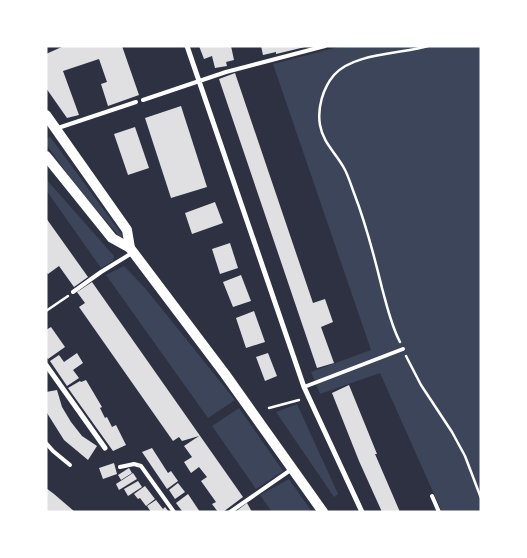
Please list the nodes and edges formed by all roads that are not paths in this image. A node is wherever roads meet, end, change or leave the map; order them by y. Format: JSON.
{"nodes":[{"id":1,"x":187,"y":46,"type":"edge"},
{"id":2,"x":326,"y":46,"type":"edge"},
{"id":3,"x":199,"y":81,"type":"junction"},
{"id":4,"x":142,"y":100,"type":"dead end"},
{"id":5,"x":136,"y":102,"type":"dead end"},
{"id":6,"x":46,"y":114,"type":"edge"},
{"id":7,"x":51,"y":129,"type":"edge"},
{"id":8,"x":46,"y":156,"type":"edge"},
{"id":9,"x":132,"y":250,"type":"junction"},
{"id":10,"x":73,"y":292,"type":"road end"},
{"id":11,"x":403,"y":348,"type":"road end"},
{"id":12,"x":46,"y":365,"type":"edge"},
{"id":13,"x":304,"y":387,"type":"junction"},
{"id":14,"x":46,"y":443,"type":"edge"},
{"id":15,"x":104,"y":448,"type":"dead end"},
{"id":16,"x":70,"y":465,"type":"dead end"},
{"id":17,"x":120,"y":467,"type":"dead end"},
{"id":18,"x":293,"y":468,"type":"junction"},
{"id":19,"x":432,"y":496,"type":"dead end"},
{"id":20,"x":361,"y":510,"type":"edge"},
{"id":21,"x":174,"y":512,"type":"edge"},
{"id":22,"x":230,"y":512,"type":"edge"},
{"id":23,"x":323,"y":512,"type":"edge"},
{"id":24,"x":353,"y":512,"type":"edge"},
{"id":25,"x":439,"y":512,"type":"edge"}],
"edges":[{"from":1,"to":3,"type":"street"},
{"from":2,"to":3,"type":"lane"},
{"from":3,"to":4,"type":"lane"},
{"from":3,"to":13,"type":"street"},
{"from":5,"to":7,"type":"lane"},
{"from":6,"to":7,"type":"main road"},
{"from":7,"to":9,"type":"main road"},
{"from":8,"to":9,"type":"main road"},
{"from":9,"to":10,"type":"lane"},
{"from":9,"to":18,"type":"main road"},
{"from":11,"to":13,"type":"lane"},
{"from":12,"to":15,"type":"street"},
{"from":13,"to":20,"type":"street"},
{"from":14,"to":16,"type":"lane"},
{"from":17,"to":21,"type":"lane"},
{"from":18,"to":22,"type":"lane"},
{"from":18,"to":23,"type":"main road"},
{"from":19,"to":25,"type":"lane"},
{"from":20,"to":24,"type":"street"}]}
